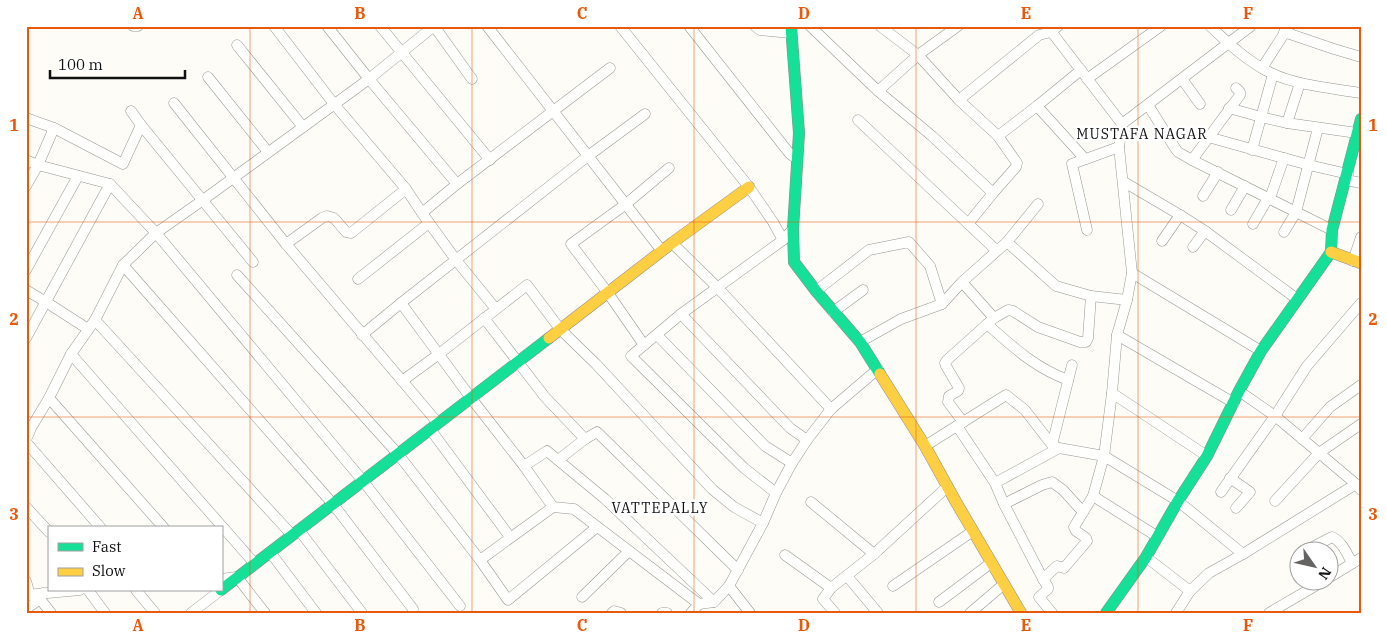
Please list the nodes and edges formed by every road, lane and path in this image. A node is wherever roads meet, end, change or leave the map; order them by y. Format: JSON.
{"nodes":[{"id":1,"x":133,"y":26,"type":"edge"},
{"id":2,"x":138,"y":26,"type":"edge"},
{"id":3,"x":274,"y":26,"type":"edge"},
{"id":4,"x":327,"y":26,"type":"edge"},
{"id":5,"x":380,"y":26,"type":"edge"},
{"id":6,"x":434,"y":26,"type":"edge"},
{"id":7,"x":620,"y":26,"type":"edge"},
{"id":8,"x":689,"y":26,"type":"edge"},
{"id":9,"x":755,"y":26,"type":"edge"},
{"id":10,"x":810,"y":26,"type":"edge"},
{"id":11,"x":880,"y":26,"type":"edge"},
{"id":12,"x":1160,"y":26,"type":"edge"},
{"id":13,"x":1210,"y":26,"type":"edge"},
{"id":14,"x":1251,"y":26,"type":"edge"},
{"id":15,"x":488,"y":27,"type":"edge"},
{"id":16,"x":956,"y":27,"type":"edge"},
{"id":17,"x":1052,"y":28,"type":"edge"},
{"id":18,"x":1287,"y":29,"type":"edge"},
{"id":19,"x":790,"y":30,"type":"edge"},
{"id":20,"x":1229,"y":44,"type":"junction"},
{"id":21,"x":237,"y":45,"type":"dead end"},
{"id":22,"x":402,"y":53,"type":"junction"},
{"id":23,"x":918,"y":55,"type":"junction"},
{"id":24,"x":1361,"y":57,"type":"edge"},
{"id":25,"x":610,"y":68,"type":"dead end"},
{"id":26,"x":1262,"y":68,"type":"junction"},
{"id":27,"x":1081,"y":70,"type":"junction"},
{"id":28,"x":1273,"y":74,"type":"junction"},
{"id":29,"x":208,"y":77,"type":"dead end"},
{"id":30,"x":369,"y":79,"type":"junction"},
{"id":31,"x":472,"y":79,"type":"dead end"},
{"id":32,"x":1087,"y":79,"type":"junction"},
{"id":33,"x":1182,"y":79,"type":"junction"},
{"id":34,"x":1300,"y":83,"type":"junction"},
{"id":35,"x":1236,"y":88,"type":"dead end"},
{"id":36,"x":878,"y":91,"type":"junction"},
{"id":37,"x":1361,"y":93,"type":"edge"},
{"id":38,"x":959,"y":100,"type":"junction"},
{"id":39,"x":174,"y":103,"type":"dead end"},
{"id":40,"x":334,"y":104,"type":"junction"},
{"id":41,"x":1200,"y":104,"type":"dead end"},
{"id":42,"x":1148,"y":105,"type":"junction"},
{"id":43,"x":1037,"y":106,"type":"junction"},
{"id":44,"x":1229,"y":108,"type":"junction"},
{"id":45,"x":131,"y":111,"type":"dead end"},
{"id":46,"x":554,"y":112,"type":"junction"},
{"id":47,"x":645,"y":114,"type":"dead end"},
{"id":48,"x":1261,"y":117,"type":"junction"},
{"id":49,"x":26,"y":118,"type":"edge"},
{"id":50,"x":1361,"y":119,"type":"edge"},
{"id":51,"x":858,"y":120,"type":"dead end"},
{"id":52,"x":1288,"y":123,"type":"junction"},
{"id":53,"x":1122,"y":124,"type":"junction"},
{"id":54,"x":141,"y":125,"type":"junction"},
{"id":55,"x":302,"y":127,"type":"junction"},
{"id":56,"x":54,"y":128,"type":"junction"},
{"id":57,"x":1318,"y":128,"type":"junction"},
{"id":58,"x":1358,"y":133,"type":"junction"},
{"id":59,"x":998,"y":136,"type":"junction"},
{"id":60,"x":1208,"y":137,"type":"junction"},
{"id":61,"x":1119,"y":147,"type":"junction"},
{"id":62,"x":1252,"y":150,"type":"junction"},
{"id":63,"x":1357,"y":151,"type":"edge"},
{"id":64,"x":268,"y":152,"type":"junction"},
{"id":65,"x":588,"y":156,"type":"junction"},
{"id":66,"x":1284,"y":158,"type":"junction"},
{"id":67,"x":797,"y":159,"type":"junction"},
{"id":68,"x":1085,"y":159,"type":"junction"},
{"id":69,"x":26,"y":160,"type":"edge"},
{"id":70,"x":490,"y":160,"type":"junction"},
{"id":71,"x":1192,"y":160,"type":"junction"},
{"id":72,"x":38,"y":165,"type":"junction"},
{"id":73,"x":1309,"y":165,"type":"junction"},
{"id":74,"x":669,"y":168,"type":"dead end"},
{"id":75,"x":1218,"y":172,"type":"junction"},
{"id":76,"x":78,"y":176,"type":"junction"},
{"id":77,"x":234,"y":177,"type":"junction"},
{"id":78,"x":1347,"y":177,"type":"junction"},
{"id":79,"x":1124,"y":182,"type":"junction"},
{"id":80,"x":1361,"y":183,"type":"edge"},
{"id":81,"x":110,"y":184,"type":"junction"},
{"id":82,"x":458,"y":184,"type":"junction"},
{"id":83,"x":26,"y":186,"type":"edge"},
{"id":84,"x":1245,"y":186,"type":"junction"},
{"id":85,"x":749,"y":187,"type":"junction"},
{"id":86,"x":406,"y":189,"type":"junction"},
{"id":87,"x":993,"y":193,"type":"junction"},
{"id":88,"x":1203,"y":196,"type":"dead end"},
{"id":89,"x":1269,"y":198,"type":"junction"},
{"id":90,"x":203,"y":200,"type":"junction"},
{"id":91,"x":626,"y":204,"type":"junction"},
{"id":92,"x":1038,"y":204,"type":"dead end"},
{"id":93,"x":1231,"y":210,"type":"dead end"},
{"id":94,"x":1296,"y":212,"type":"junction"},
{"id":95,"x":422,"y":213,"type":"junction"},
{"id":96,"x":1180,"y":215,"type":"junction"},
{"id":97,"x":429,"y":223,"type":"junction"},
{"id":98,"x":968,"y":224,"type":"junction"},
{"id":99,"x":1253,"y":224,"type":"dead end"},
{"id":100,"x":794,"y":229,"type":"junction"},
{"id":101,"x":1087,"y":230,"type":"dead end"},
{"id":102,"x":1332,"y":230,"type":"junction"},
{"id":103,"x":1205,"y":231,"type":"junction"},
{"id":104,"x":1284,"y":232,"type":"dead end"},
{"id":105,"x":156,"y":233,"type":"junction"},
{"id":106,"x":1361,"y":237,"type":"edge"},
{"id":107,"x":783,"y":240,"type":"junction"},
{"id":108,"x":1007,"y":242,"type":"junction"},
{"id":109,"x":1162,"y":242,"type":"dead end"},
{"id":110,"x":672,"y":243,"type":"junction"},
{"id":111,"x":286,"y":244,"type":"junction"},
{"id":112,"x":1193,"y":247,"type":"dead end"},
{"id":113,"x":996,"y":250,"type":"junction"},
{"id":114,"x":662,"y":251,"type":"junction"},
{"id":115,"x":1331,"y":252,"type":"junction"},
{"id":116,"x":456,"y":260,"type":"junction"},
{"id":117,"x":253,"y":262,"type":"dead end"},
{"id":118,"x":1357,"y":262,"type":"edge"},
{"id":119,"x":124,"y":265,"type":"junction"},
{"id":120,"x":26,"y":270,"type":"edge"},
{"id":121,"x":1132,"y":273,"type":"junction"},
{"id":122,"x":237,"y":275,"type":"dead end"},
{"id":123,"x":358,"y":279,"type":"dead end"},
{"id":124,"x":962,"y":282,"type":"junction"},
{"id":125,"x":717,"y":287,"type":"junction"},
{"id":126,"x":26,"y":290,"type":"edge"},
{"id":127,"x":863,"y":290,"type":"dead end"},
{"id":128,"x":816,"y":291,"type":"junction"},
{"id":129,"x":608,"y":293,"type":"junction"},
{"id":130,"x":1091,"y":296,"type":"junction"},
{"id":131,"x":1296,"y":299,"type":"junction"},
{"id":132,"x":1127,"y":300,"type":"junction"},
{"id":133,"x":46,"y":302,"type":"junction"},
{"id":134,"x":1361,"y":302,"type":"edge"},
{"id":135,"x":401,"y":303,"type":"junction"},
{"id":136,"x":942,"y":304,"type":"junction"},
{"id":137,"x":496,"y":308,"type":"junction"},
{"id":138,"x":833,"y":312,"type":"junction"},
{"id":139,"x":681,"y":314,"type":"junction"},
{"id":140,"x":484,"y":318,"type":"junction"},
{"id":141,"x":95,"y":320,"type":"junction"},
{"id":142,"x":991,"y":322,"type":"junction"},
{"id":143,"x":88,"y":329,"type":"junction"},
{"id":144,"x":560,"y":329,"type":"junction"},
{"id":145,"x":362,"y":334,"type":"junction"},
{"id":146,"x":657,"y":334,"type":"junction"},
{"id":147,"x":1116,"y":335,"type":"junction"},
{"id":148,"x":26,"y":338,"type":"edge"},
{"id":149,"x":860,"y":342,"type":"junction"},
{"id":150,"x":644,"y":345,"type":"junction"},
{"id":151,"x":1261,"y":351,"type":"junction"},
{"id":152,"x":71,"y":354,"type":"junction"},
{"id":153,"x":439,"y":354,"type":"junction"},
{"id":154,"x":518,"y":362,"type":"junction"},
{"id":155,"x":1072,"y":365,"type":"dead end"},
{"id":156,"x":878,"y":369,"type":"junction"},
{"id":157,"x":1068,"y":380,"type":"junction"},
{"id":158,"x":402,"y":381,"type":"junction"},
{"id":159,"x":1361,"y":384,"type":"edge"},
{"id":160,"x":1239,"y":391,"type":"junction"},
{"id":161,"x":1112,"y":393,"type":"junction"},
{"id":162,"x":49,"y":398,"type":"junction"},
{"id":163,"x":471,"y":398,"type":"junction"},
{"id":164,"x":1234,"y":403,"type":"junction"},
{"id":165,"x":832,"y":409,"type":"junction"},
{"id":166,"x":1275,"y":416,"type":"junction"},
{"id":167,"x":960,"y":424,"type":"junction"},
{"id":168,"x":1361,"y":424,"type":"edge"},
{"id":169,"x":434,"y":426,"type":"junction"},
{"id":170,"x":28,"y":427,"type":"edge"},
{"id":171,"x":585,"y":439,"type":"junction"},
{"id":172,"x":1302,"y":439,"type":"junction"},
{"id":173,"x":807,"y":440,"type":"junction"},
{"id":174,"x":26,"y":441,"type":"edge"},
{"id":175,"x":925,"y":446,"type":"junction"},
{"id":176,"x":1056,"y":447,"type":"junction"},
{"id":177,"x":1319,"y":453,"type":"junction"},
{"id":178,"x":398,"y":454,"type":"junction"},
{"id":179,"x":1104,"y":456,"type":"junction"},
{"id":180,"x":1207,"y":456,"type":"junction"},
{"id":181,"x":558,"y":460,"type":"junction"},
{"id":182,"x":792,"y":463,"type":"junction"},
{"id":183,"x":524,"y":466,"type":"junction"},
{"id":184,"x":1230,"y":478,"type":"junction"},
{"id":185,"x":363,"y":481,"type":"junction"},
{"id":186,"x":995,"y":483,"type":"junction"},
{"id":187,"x":947,"y":486,"type":"junction"},
{"id":188,"x":1359,"y":487,"type":"edge"},
{"id":189,"x":1221,"y":492,"type":"dead end"},
{"id":190,"x":776,"y":493,"type":"junction"},
{"id":191,"x":1093,"y":496,"type":"junction"},
{"id":192,"x":1178,"y":501,"type":"junction"},
{"id":193,"x":811,"y":502,"type":"dead end"},
{"id":194,"x":1276,"y":502,"type":"dead end"},
{"id":195,"x":332,"y":504,"type":"junction"},
{"id":196,"x":1004,"y":504,"type":"junction"},
{"id":197,"x":26,"y":507,"type":"edge"},
{"id":198,"x":553,"y":507,"type":"junction"},
{"id":199,"x":1236,"y":508,"type":"dead end"},
{"id":200,"x":1083,"y":512,"type":"junction"},
{"id":201,"x":763,"y":523,"type":"junction"},
{"id":202,"x":99,"y":526,"type":"edge"},
{"id":203,"x":162,"y":526,"type":"edge"},
{"id":204,"x":222,"y":526,"type":"edge"},
{"id":205,"x":222,"y":526,"type":"edge"},
{"id":206,"x":597,"y":527,"type":"junction"},
{"id":207,"x":48,"y":531,"type":"edge"},
{"id":208,"x":973,"y":531,"type":"junction"},
{"id":209,"x":296,"y":533,"type":"junction"},
{"id":210,"x":510,"y":537,"type":"junction"},
{"id":211,"x":1158,"y":537,"type":"junction"},
{"id":212,"x":1322,"y":542,"type":"edge"},
{"id":213,"x":1340,"y":542,"type":"edge"},
{"id":214,"x":1340,"y":542,"type":"edge"},
{"id":215,"x":629,"y":551,"type":"junction"},
{"id":216,"x":270,"y":552,"type":"junction"},
{"id":217,"x":874,"y":554,"type":"junction"},
{"id":218,"x":1242,"y":554,"type":"junction"},
{"id":219,"x":785,"y":555,"type":"dead end"},
{"id":220,"x":1146,"y":557,"type":"junction"},
{"id":221,"x":480,"y":560,"type":"junction"},
{"id":222,"x":1356,"y":560,"type":"edge"},
{"id":223,"x":255,"y":564,"type":"junction"},
{"id":224,"x":991,"y":564,"type":"junction"},
{"id":225,"x":738,"y":570,"type":"junction"},
{"id":226,"x":1340,"y":570,"type":"edge"},
{"id":227,"x":847,"y":576,"type":"junction"},
{"id":228,"x":238,"y":577,"type":"junction"},
{"id":229,"x":222,"y":579,"type":"edge"},
{"id":230,"x":1042,"y":579,"type":"junction"},
{"id":231,"x":26,"y":581,"type":"edge"},
{"id":232,"x":1004,"y":584,"type":"junction"},
{"id":233,"x":729,"y":586,"type":"junction"},
{"id":234,"x":893,"y":586,"type":"dead end"},
{"id":235,"x":832,"y":588,"type":"junction"},
{"id":236,"x":222,"y":589,"type":"edge"},
{"id":237,"x":1190,"y":591,"type":"junction"},
{"id":238,"x":65,"y":592,"type":"edge"},
{"id":239,"x":89,"y":592,"type":"edge"},
{"id":240,"x":138,"y":592,"type":"edge"},
{"id":241,"x":219,"y":592,"type":"edge"},
{"id":242,"x":1305,"y":592,"type":"edge"},
{"id":243,"x":35,"y":596,"type":"edge"},
{"id":244,"x":582,"y":597,"type":"dead end"},
{"id":245,"x":714,"y":602,"type":"junction"},
{"id":246,"x":939,"y":602,"type":"dead end"},
{"id":247,"x":699,"y":604,"type":"junction"},
{"id":248,"x":460,"y":606,"type":"dead end"},
{"id":249,"x":26,"y":609,"type":"edge"},
{"id":250,"x":202,"y":609,"type":"edge"},
{"id":251,"x":413,"y":609,"type":"dead end"},
{"id":252,"x":51,"y":613,"type":"edge"},
{"id":253,"x":105,"y":613,"type":"edge"},
{"id":254,"x":155,"y":613,"type":"edge"},
{"id":255,"x":191,"y":613,"type":"edge"},
{"id":256,"x":265,"y":613,"type":"edge"},
{"id":257,"x":316,"y":613,"type":"edge"},
{"id":258,"x":362,"y":613,"type":"edge"},
{"id":259,"x":612,"y":613,"type":"edge"},
{"id":260,"x":621,"y":613,"type":"edge"},
{"id":261,"x":662,"y":613,"type":"edge"},
{"id":262,"x":667,"y":613,"type":"edge"},
{"id":263,"x":691,"y":613,"type":"edge"},
{"id":264,"x":750,"y":613,"type":"edge"},
{"id":265,"x":835,"y":613,"type":"edge"},
{"id":266,"x":878,"y":613,"type":"edge"},
{"id":267,"x":970,"y":613,"type":"edge"},
{"id":268,"x":1021,"y":613,"type":"edge"},
{"id":269,"x":1052,"y":613,"type":"edge"},
{"id":270,"x":1106,"y":613,"type":"edge"},
{"id":271,"x":1176,"y":613,"type":"edge"},
{"id":272,"x":1269,"y":613,"type":"edge"}],
"edges":[{"from":1,"to":2,"type":"street"},
{"from":3,"to":40,"type":"street"},
{"from":4,"to":30,"type":"street"},
{"from":5,"to":22,"type":"street"},
{"from":6,"to":22,"type":"street"},
{"from":6,"to":31,"type":"street"},
{"from":7,"to":85,"type":"street"},
{"from":8,"to":67,"type":"street"},
{"from":9,"to":19,"type":"street"},
{"from":10,"to":36,"type":"street"},
{"from":11,"to":23,"type":"street"},
{"from":12,"to":32,"type":"street"},
{"from":13,"to":20,"type":"street"},
{"from":14,"to":20,"type":"street"},
{"from":15,"to":46,"type":"street"},
{"from":16,"to":23,"type":"street"},
{"from":17,"to":27,"type":"street"},
{"from":17,"to":38,"type":"street"},
{"from":18,"to":24,"type":"street"},
{"from":18,"to":26,"type":"street"},
{"from":19,"to":67,"type":"street"},
{"from":20,"to":26,"type":"street"},
{"from":20,"to":33,"type":"street"},
{"from":21,"to":55,"type":"street"},
{"from":22,"to":30,"type":"street"},
{"from":22,"to":70,"type":"street"},
{"from":23,"to":36,"type":"street"},
{"from":23,"to":38,"type":"street"},
{"from":25,"to":46,"type":"street"},
{"from":26,"to":28,"type":"street"},
{"from":27,"to":32,"type":"street"},
{"from":27,"to":43,"type":"street"},
{"from":28,"to":34,"type":"street"},
{"from":28,"to":48,"type":"street"},
{"from":29,"to":64,"type":"street"},
{"from":30,"to":40,"type":"street"},
{"from":30,"to":82,"type":"street"},
{"from":32,"to":53,"type":"street"},
{"from":33,"to":41,"type":"street"},
{"from":33,"to":42,"type":"street"},
{"from":34,"to":37,"type":"street"},
{"from":34,"to":52,"type":"street"},
{"from":35,"to":44,"type":"street"},
{"from":36,"to":87,"type":"street"},
{"from":38,"to":59,"type":"street"},
{"from":39,"to":77,"type":"street"},
{"from":40,"to":55,"type":"street"},
{"from":40,"to":86,"type":"street"},
{"from":42,"to":53,"type":"street"},
{"from":42,"to":71,"type":"street"},
{"from":43,"to":59,"type":"street"},
{"from":43,"to":68,"type":"street"},
{"from":44,"to":48,"type":"street"},
{"from":44,"to":60,"type":"street"},
{"from":45,"to":54,"type":"street"},
{"from":46,"to":65,"type":"street"},
{"from":46,"to":70,"type":"street"},
{"from":47,"to":65,"type":"street"},
{"from":48,"to":52,"type":"street"},
{"from":48,"to":62,"type":"street"},
{"from":49,"to":56,"type":"street"},
{"from":50,"to":58,"type":"street"},
{"from":51,"to":98,"type":"street"},
{"from":52,"to":57,"type":"street"},
{"from":53,"to":61,"type":"street"},
{"from":54,"to":56,"type":"street"},
{"from":54,"to":90,"type":"street"},
{"from":55,"to":64,"type":"street"},
{"from":56,"to":72,"type":"street"},
{"from":57,"to":58,"type":"street"},
{"from":57,"to":73,"type":"street"},
{"from":58,"to":63,"type":"street"},
{"from":59,"to":87,"type":"street"},
{"from":60,"to":62,"type":"street"},
{"from":60,"to":71,"type":"street"},
{"from":61,"to":68,"type":"street"},
{"from":61,"to":79,"type":"street"},
{"from":62,"to":66,"type":"street"},
{"from":63,"to":78,"type":"street"},
{"from":64,"to":77,"type":"street"},
{"from":65,"to":91,"type":"street"},
{"from":65,"to":116,"type":"street"},
{"from":66,"to":73,"type":"street"},
{"from":66,"to":89,"type":"street"},
{"from":67,"to":100,"type":"street"},
{"from":68,"to":101,"type":"street"},
{"from":69,"to":72,"type":"street"},
{"from":70,"to":82,"type":"street"},
{"from":71,"to":75,"type":"street"},
{"from":72,"to":76,"type":"street"},
{"from":72,"to":83,"type":"street"},
{"from":73,"to":78,"type":"street"},
{"from":73,"to":94,"type":"street"},
{"from":74,"to":91,"type":"street"},
{"from":75,"to":84,"type":"street"},
{"from":75,"to":88,"type":"street"},
{"from":76,"to":81,"type":"street"},
{"from":76,"to":120,"type":"street"},
{"from":77,"to":90,"type":"street"},
{"from":77,"to":111,"type":"street"},
{"from":78,"to":80,"type":"street"},
{"from":78,"to":102,"type":"street"},
{"from":79,"to":96,"type":"street"},
{"from":79,"to":121,"type":"street"},
{"from":81,"to":105,"type":"street"},
{"from":81,"to":133,"type":"street"},
{"from":82,"to":95,"type":"street"},
{"from":84,"to":89,"type":"street"},
{"from":84,"to":93,"type":"street"},
{"from":85,"to":107,"type":"street"},
{"from":85,"to":110,"type":"street"},
{"from":86,"to":95,"type":"street"},
{"from":86,"to":111,"type":"street"},
{"from":87,"to":98,"type":"street"},
{"from":89,"to":94,"type":"street"},
{"from":89,"to":99,"type":"street"},
{"from":90,"to":105,"type":"street"},
{"from":90,"to":117,"type":"street"},
{"from":91,"to":114,"type":"street"},
{"from":91,"to":129,"type":"street"},
{"from":92,"to":108,"type":"street"},
{"from":94,"to":102,"type":"street"},
{"from":94,"to":104,"type":"street"},
{"from":95,"to":97,"type":"street"},
{"from":96,"to":103,"type":"street"},
{"from":96,"to":109,"type":"street"},
{"from":97,"to":116,"type":"street"},
{"from":97,"to":123,"type":"street"},
{"from":98,"to":113,"type":"street"},
{"from":100,"to":107,"type":"street"},
{"from":100,"to":128,"type":"street"},
{"from":102,"to":115,"type":"street"},
{"from":103,"to":112,"type":"street"},
{"from":103,"to":131,"type":"street"},
{"from":105,"to":119,"type":"street"},
{"from":105,"to":185,"type":"street"},
{"from":106,"to":118,"type":"street"},
{"from":107,"to":125,"type":"street"},
{"from":108,"to":113,"type":"street"},
{"from":108,"to":130,"type":"street"},
{"from":110,"to":114,"type":"street"},
{"from":110,"to":125,"type":"street"},
{"from":111,"to":145,"type":"street"},
{"from":113,"to":124,"type":"street"},
{"from":114,"to":129,"type":"street"},
{"from":115,"to":118,"type":"street"},
{"from":115,"to":131,"type":"street"},
{"from":116,"to":135,"type":"street"},
{"from":116,"to":137,"type":"street"},
{"from":119,"to":141,"type":"street"},
{"from":119,"to":195,"type":"street"},
{"from":121,"to":132,"type":"street"},
{"from":121,"to":151,"type":"street"},
{"from":122,"to":178,"type":"street"},
{"from":124,"to":136,"type":"street"},
{"from":124,"to":142,"type":"street"},
{"from":125,"to":139,"type":"street"},
{"from":125,"to":165,"type":"street"},
{"from":126,"to":133,"type":"street"},
{"from":127,"to":138,"type":"street"},
{"from":128,"to":136,"type":"street"},
{"from":128,"to":138,"type":"street"},
{"from":129,"to":144,"type":"street"},
{"from":129,"to":150,"type":"street"},
{"from":130,"to":132,"type":"street"},
{"from":130,"to":142,"type":"street"},
{"from":131,"to":151,"type":"street"},
{"from":132,"to":147,"type":"street"},
{"from":133,"to":143,"type":"street"},
{"from":133,"to":148,"type":"street"},
{"from":134,"to":166,"type":"street"},
{"from":135,"to":145,"type":"street"},
{"from":135,"to":153,"type":"street"},
{"from":136,"to":149,"type":"street"},
{"from":137,"to":140,"type":"street"},
{"from":137,"to":144,"type":"street"},
{"from":138,"to":149,"type":"street"},
{"from":139,"to":146,"type":"street"},
{"from":139,"to":173,"type":"street"},
{"from":140,"to":153,"type":"street"},
{"from":140,"to":154,"type":"street"},
{"from":141,"to":143,"type":"street"},
{"from":141,"to":209,"type":"street"},
{"from":142,"to":157,"type":"street"},
{"from":142,"to":167,"type":"street"},
{"from":143,"to":152,"type":"street"},
{"from":144,"to":154,"type":"street"},
{"from":144,"to":201,"type":"street"},
{"from":145,"to":158,"type":"street"},
{"from":146,"to":150,"type":"street"},
{"from":146,"to":182,"type":"street"},
{"from":147,"to":161,"type":"street"},
{"from":147,"to":164,"type":"street"},
{"from":149,"to":156,"type":"street"},
{"from":150,"to":190,"type":"street"},
{"from":151,"to":160,"type":"street"},
{"from":152,"to":162,"type":"street"},
{"from":152,"to":205,"type":"street"},
{"from":153,"to":158,"type":"street"},
{"from":153,"to":163,"type":"street"},
{"from":154,"to":163,"type":"street"},
{"from":154,"to":171,"type":"street"},
{"from":155,"to":157,"type":"street"},
{"from":156,"to":165,"type":"street"},
{"from":156,"to":175,"type":"street"},
{"from":157,"to":176,"type":"street"},
{"from":158,"to":169,"type":"street"},
{"from":159,"to":172,"type":"street"},
{"from":160,"to":164,"type":"street"},
{"from":160,"to":166,"type":"street"},
{"from":161,"to":179,"type":"street"},
{"from":161,"to":180,"type":"street"},
{"from":162,"to":170,"type":"street"},
{"from":162,"to":203,"type":"street"},
{"from":163,"to":169,"type":"street"},
{"from":163,"to":183,"type":"street"},
{"from":164,"to":180,"type":"street"},
{"from":165,"to":173,"type":"street"},
{"from":166,"to":172,"type":"street"},
{"from":166,"to":184,"type":"street"},
{"from":167,"to":175,"type":"street"},
{"from":167,"to":176,"type":"street"},
{"from":167,"to":186,"type":"street"},
{"from":168,"to":177,"type":"street"},
{"from":169,"to":178,"type":"street"},
{"from":169,"to":210,"type":"street"},
{"from":170,"to":174,"type":"street"},
{"from":171,"to":181,"type":"street"},
{"from":171,"to":225,"type":"street"},
{"from":172,"to":177,"type":"street"},
{"from":173,"to":182,"type":"street"},
{"from":174,"to":202,"type":"street"},
{"from":175,"to":187,"type":"street"},
{"from":176,"to":179,"type":"street"},
{"from":176,"to":186,"type":"street"},
{"from":177,"to":188,"type":"street"},
{"from":177,"to":194,"type":"street"},
{"from":178,"to":185,"type":"street"},
{"from":178,"to":221,"type":"street"},
{"from":179,"to":191,"type":"street"},
{"from":179,"to":192,"type":"street"},
{"from":180,"to":192,"type":"street"},
{"from":181,"to":183,"type":"street"},
{"from":181,"to":245,"type":"street"},
{"from":182,"to":190,"type":"street"},
{"from":183,"to":198,"type":"street"},
{"from":184,"to":189,"type":"street"},
{"from":184,"to":199,"type":"street"},
{"from":185,"to":195,"type":"street"},
{"from":185,"to":248,"type":"street"},
{"from":186,"to":196,"type":"street"},
{"from":187,"to":208,"type":"street"},
{"from":187,"to":217,"type":"street"},
{"from":188,"to":218,"type":"street"},
{"from":190,"to":201,"type":"street"},
{"from":191,"to":200,"type":"street"},
{"from":191,"to":211,"type":"street"},
{"from":192,"to":211,"type":"street"},
{"from":192,"to":218,"type":"street"},
{"from":193,"to":217,"type":"street"},
{"from":195,"to":209,"type":"street"},
{"from":195,"to":251,"type":"street"},
{"from":196,"to":200,"type":"street"},
{"from":196,"to":230,"type":"street"},
{"from":197,"to":207,"type":"street"},
{"from":198,"to":206,"type":"street"},
{"from":198,"to":210,"type":"street"},
{"from":200,"to":230,"type":"street"},
{"from":201,"to":225,"type":"street"},
{"from":204,"to":223,"type":"street"},
{"from":206,"to":215,"type":"street"},
{"from":206,"to":221,"type":"street"},
{"from":208,"to":224,"type":"street"},
{"from":208,"to":234,"type":"street"},
{"from":209,"to":216,"type":"street"},
{"from":209,"to":258,"type":"street"},
{"from":210,"to":221,"type":"street"},
{"from":211,"to":220,"type":"street"},
{"from":212,"to":214,"type":"street"},
{"from":213,"to":222,"type":"street"},
{"from":215,"to":244,"type":"street"},
{"from":215,"to":247,"type":"street"},
{"from":216,"to":223,"type":"street"},
{"from":216,"to":257,"type":"street"},
{"from":217,"to":227,"type":"street"},
{"from":218,"to":237,"type":"street"},
{"from":219,"to":235,"type":"street"},
{"from":220,"to":237,"type":"street"},
{"from":220,"to":270,"type":"street"},
{"from":222,"to":226,"type":"street"},
{"from":223,"to":228,"type":"street"},
{"from":224,"to":232,"type":"street"},
{"from":224,"to":246,"type":"street"},
{"from":225,"to":233,"type":"street"},
{"from":227,"to":235,"type":"street"},
{"from":227,"to":266,"type":"street"},
{"from":228,"to":229,"type":"street"},
{"from":228,"to":236,"type":"street"},
{"from":228,"to":256,"type":"street"},
{"from":230,"to":269,"type":"street"},
{"from":231,"to":243,"type":"street"},
{"from":232,"to":267,"type":"street"},
{"from":232,"to":268,"type":"street"},
{"from":233,"to":245,"type":"street"},
{"from":233,"to":264,"type":"street"},
{"from":235,"to":265,"type":"street"},
{"from":237,"to":271,"type":"street"},
{"from":238,"to":243,"type":"street"},
{"from":239,"to":253,"type":"street"},
{"from":240,"to":254,"type":"street"},
{"from":241,"to":250,"type":"street"},
{"from":242,"to":272,"type":"street"},
{"from":243,"to":249,"type":"street"},
{"from":243,"to":252,"type":"street"},
{"from":245,"to":247,"type":"street"},
{"from":247,"to":263,"type":"street"},
{"from":250,"to":255,"type":"street"},
{"from":259,"to":260,"type":"street"},
{"from":261,"to":262,"type":"street"}]}
